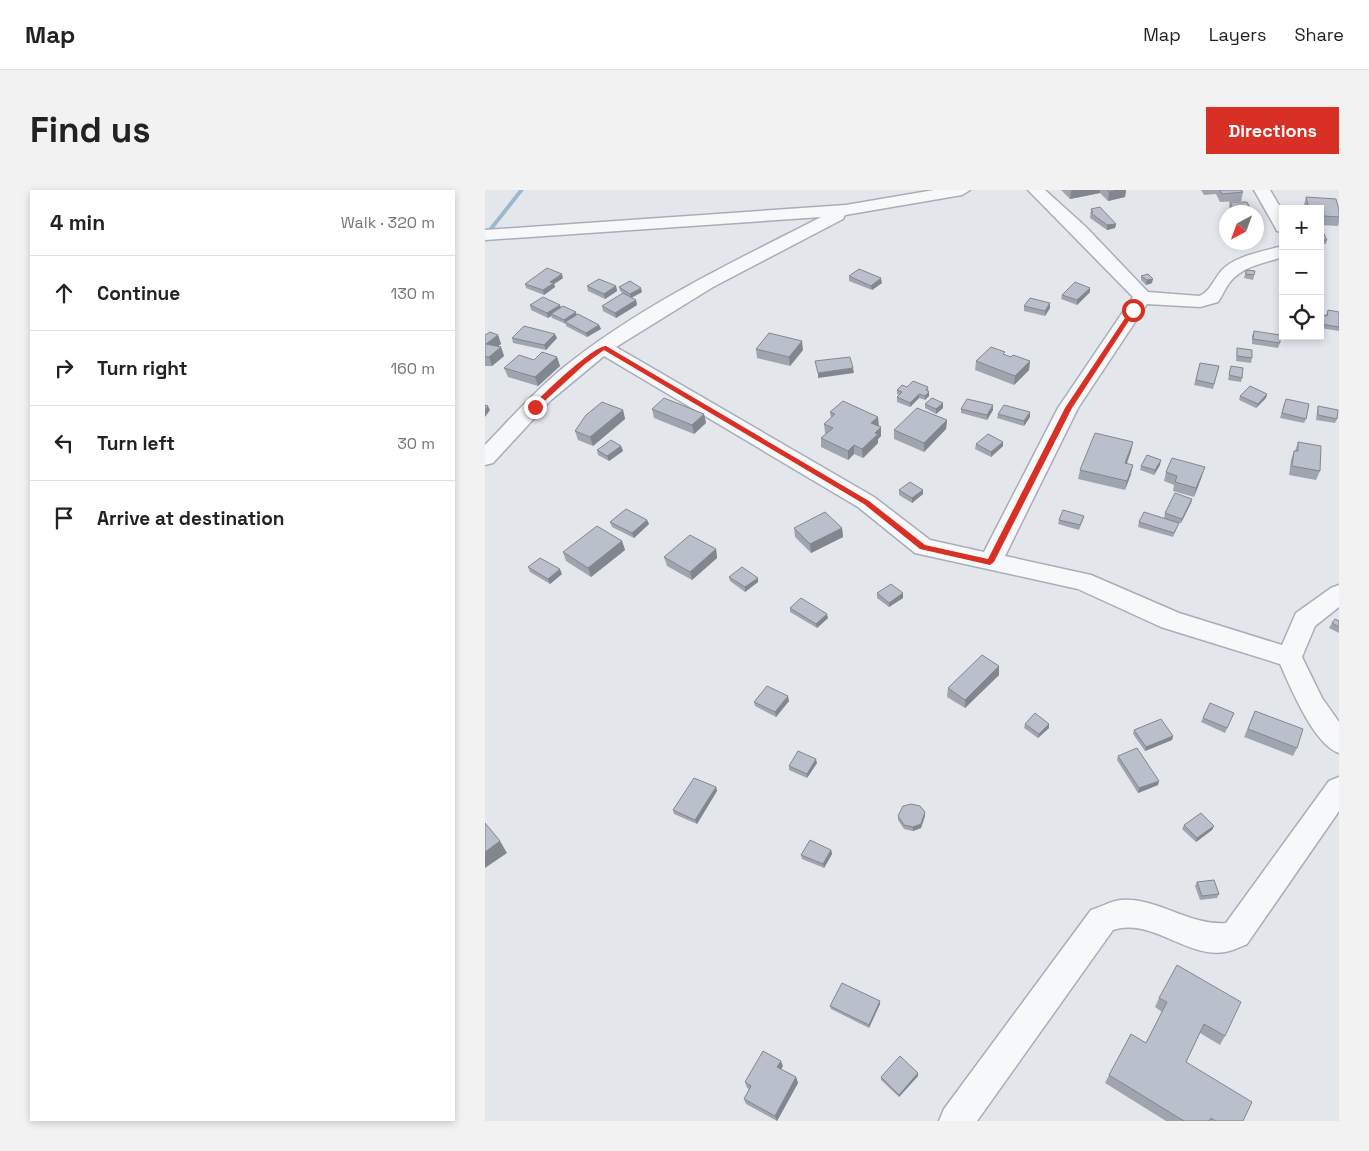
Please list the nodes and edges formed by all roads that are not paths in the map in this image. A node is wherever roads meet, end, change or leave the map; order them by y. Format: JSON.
{"nodes":[{"id":1,"x":962,"y":190,"type":"edge"},
{"id":2,"x":1036,"y":190,"type":"edge"},
{"id":3,"x":1262,"y":190,"type":"edge"},
{"id":4,"x":846,"y":210,"type":"junction"},
{"id":5,"x":1279,"y":220,"type":"edge"},
{"id":6,"x":485,"y":235,"type":"edge"},
{"id":7,"x":1279,"y":252,"type":"edge"},
{"id":8,"x":1144,"y":298,"type":"junction"},
{"id":9,"x":604,"y":348,"type":"junction"},
{"id":10,"x":485,"y":458,"type":"edge"},
{"id":11,"x":990,"y":562,"type":"junction"},
{"id":12,"x":1339,"y":594,"type":"edge"},
{"id":13,"x":1289,"y":656,"type":"junction"},
{"id":14,"x":1339,"y":742,"type":"edge"},
{"id":15,"x":1339,"y":789,"type":"edge"},
{"id":16,"x":956,"y":1121,"type":"edge"}],
"edges":[{"from":1,"to":4,"type":"street"},
{"from":2,"to":8,"type":"street"},
{"from":3,"to":5,"type":"street"},
{"from":4,"to":6,"type":"street"},
{"from":4,"to":9,"type":"street"},
{"from":7,"to":8,"type":"street"},
{"from":8,"to":11,"type":"street"},
{"from":9,"to":10,"type":"street"},
{"from":9,"to":11,"type":"street"},
{"from":11,"to":13,"type":"street"},
{"from":12,"to":13,"type":"street"},
{"from":13,"to":14,"type":"street"},
{"from":15,"to":16,"type":"street"}]}
